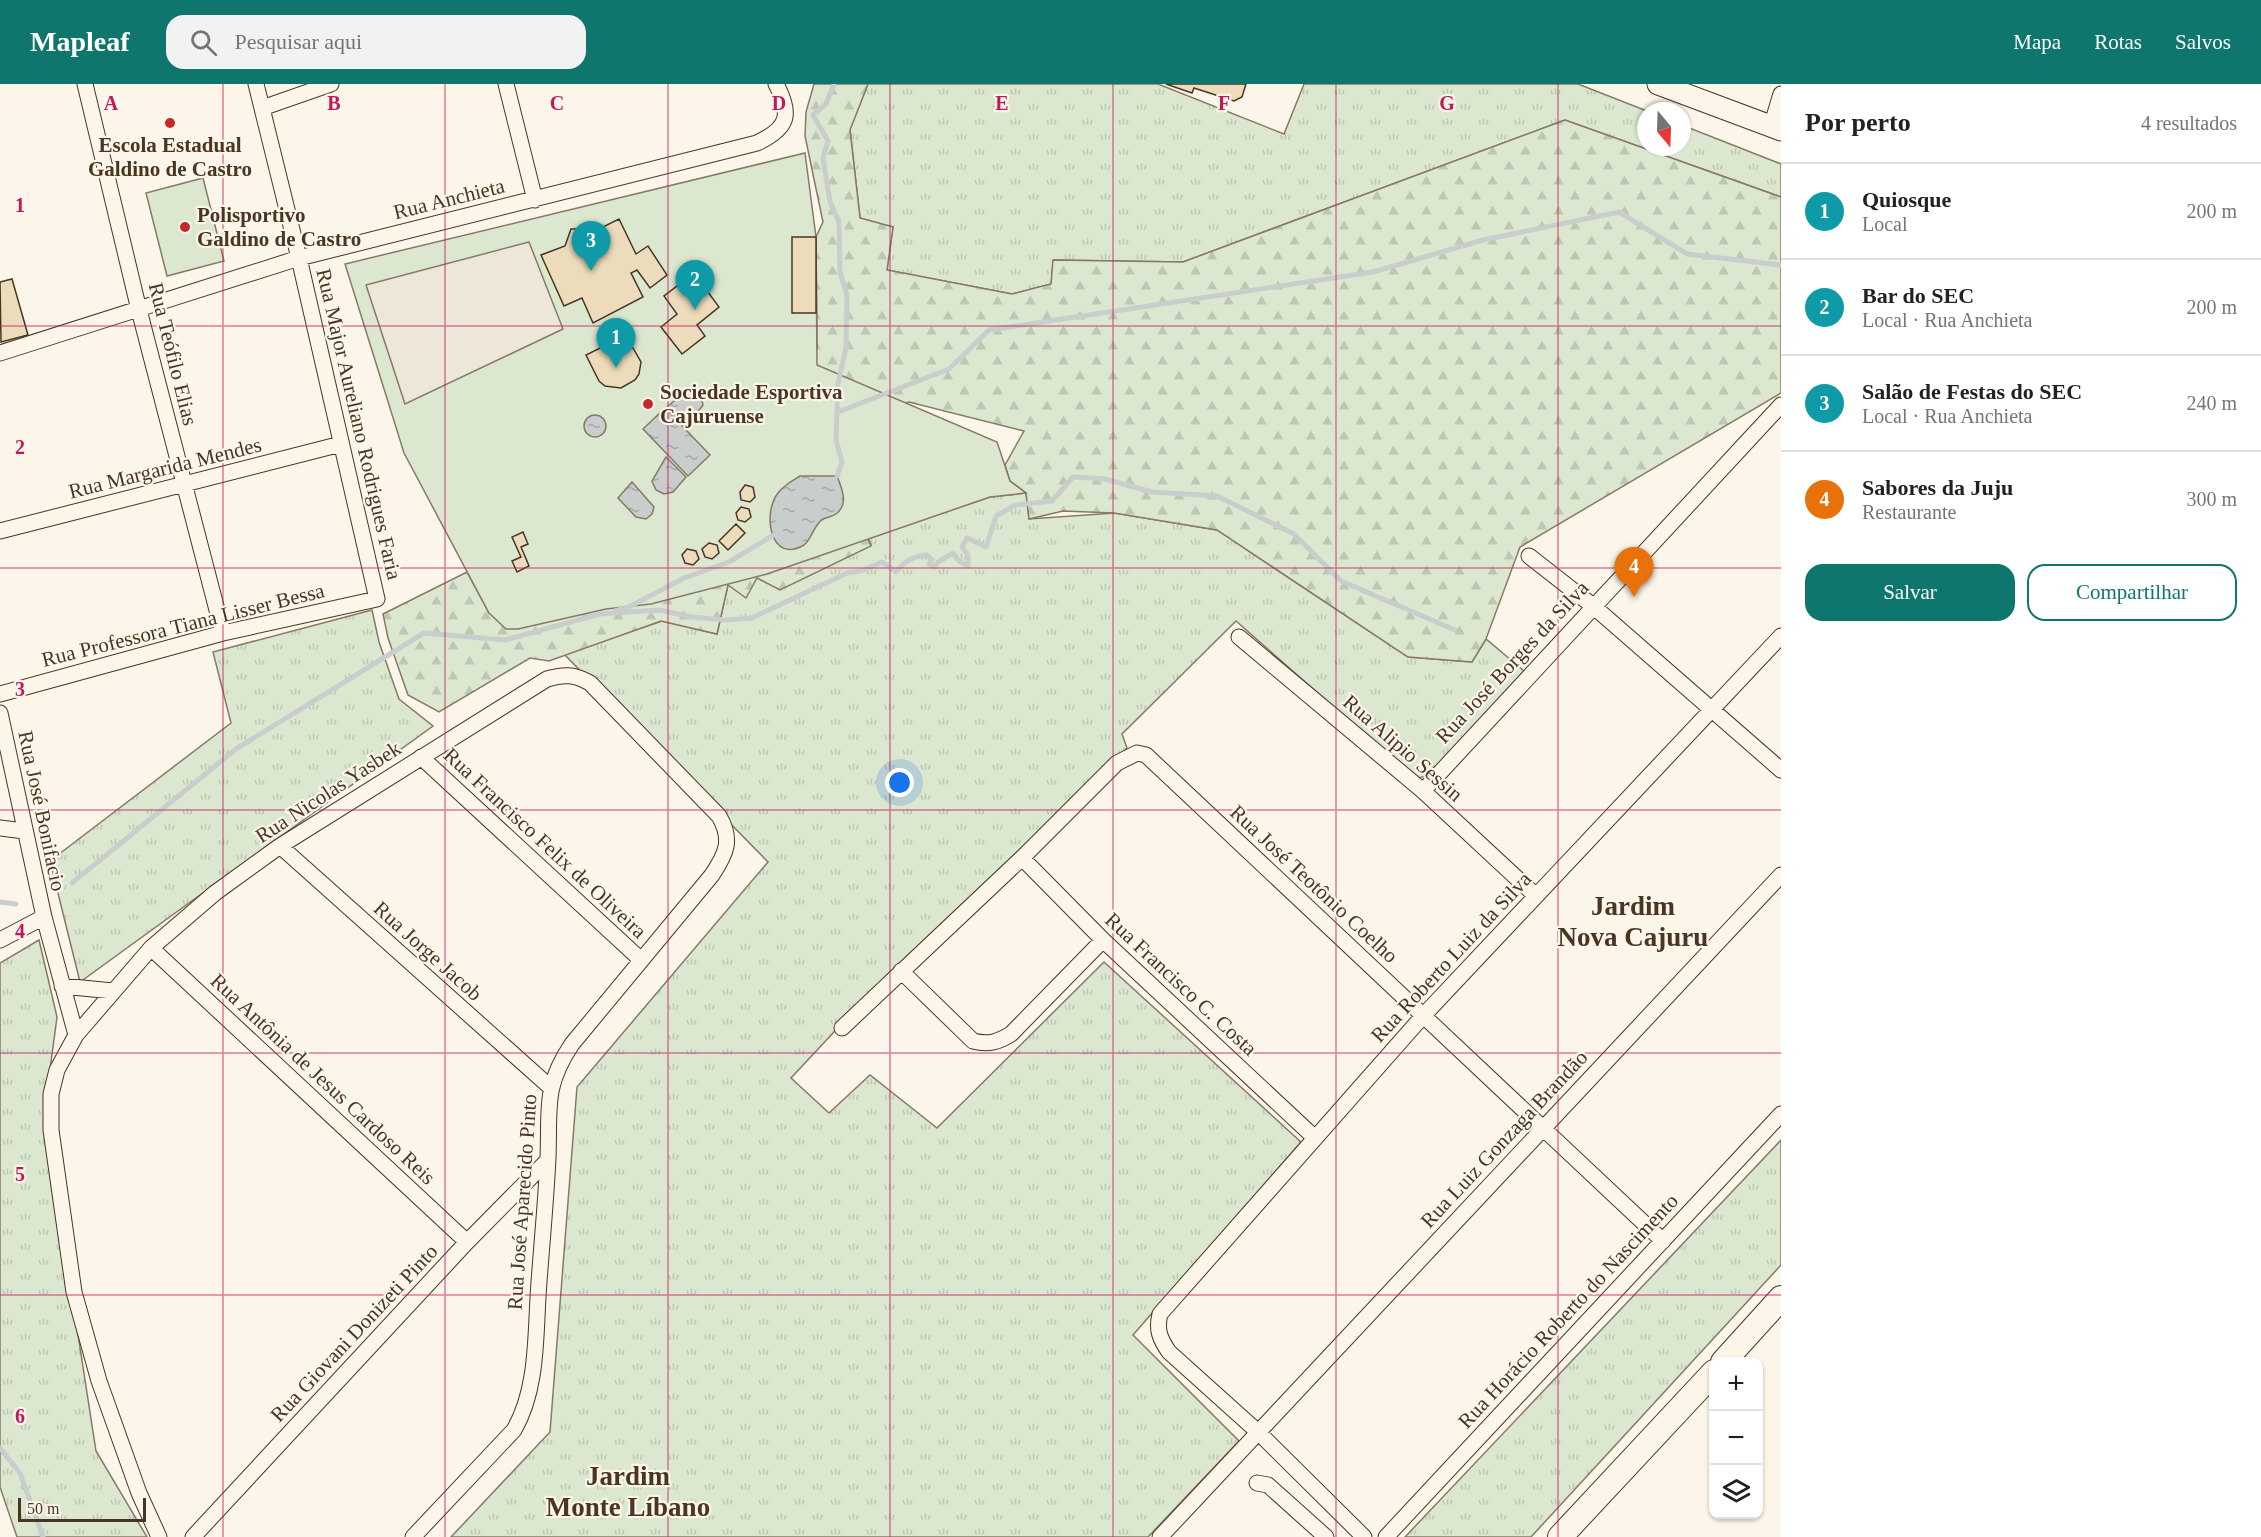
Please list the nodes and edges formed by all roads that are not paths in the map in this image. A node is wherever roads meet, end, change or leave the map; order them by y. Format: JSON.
{"nodes":[{"id":1,"x":85,"y":84,"type":"edge"},
{"id":2,"x":255,"y":84,"type":"edge"},
{"id":3,"x":332,"y":84,"type":"edge"},
{"id":4,"x":506,"y":84,"type":"edge"},
{"id":5,"x":776,"y":84,"type":"edge"},
{"id":6,"x":1658,"y":84,"type":"edge"},
{"id":7,"x":1781,"y":94,"type":"edge"},
{"id":8,"x":262,"y":108,"type":"junction"},
{"id":9,"x":1776,"y":128,"type":"edge"},
{"id":10,"x":535,"y":200,"type":"junction"},
{"id":11,"x":299,"y":258,"type":"junction"},
{"id":12,"x":139,"y":310,"type":"junction"},
{"id":13,"x":0,"y":353,"type":"edge"},
{"id":14,"x":1781,"y":405,"type":"edge"},
{"id":15,"x":341,"y":444,"type":"junction"},
{"id":16,"x":185,"y":485,"type":"junction"},
{"id":17,"x":0,"y":531,"type":"edge"},
{"id":18,"x":1529,"y":556,"type":"dead end"},
{"id":19,"x":377,"y":598,"type":"joint"},
{"id":20,"x":1593,"y":606,"type":"junction"},
{"id":21,"x":223,"y":633,"type":"junction"},
{"id":22,"x":1239,"y":636,"type":"dead end"},
{"id":23,"x":1781,"y":636,"type":"edge"},
{"id":24,"x":0,"y":694,"type":"edge"},
{"id":25,"x":1711,"y":711,"type":"junction"},
{"id":26,"x":0,"y":713,"type":"edge"},
{"id":27,"x":421,"y":757,"type":"junction"},
{"id":28,"x":1781,"y":770,"type":"edge"},
{"id":29,"x":1423,"y":791,"type":"junction"},
{"id":30,"x":719,"y":816,"type":"joint"},
{"id":31,"x":0,"y":828,"type":"edge"},
{"id":32,"x":24,"y":831,"type":"junction"},
{"id":33,"x":280,"y":846,"type":"junction"},
{"id":34,"x":1022,"y":858,"type":"junction"},
{"id":35,"x":1781,"y":875,"type":"edge"},
{"id":36,"x":1536,"y":896,"type":"junction"},
{"id":37,"x":44,"y":917,"type":"junction"},
{"id":38,"x":0,"y":940,"type":"edge"},
{"id":39,"x":1103,"y":940,"type":"junction"},
{"id":40,"x":151,"y":948,"type":"junction"},
{"id":41,"x":640,"y":960,"type":"junction"},
{"id":42,"x":901,"y":971,"type":"junction"},
{"id":43,"x":62,"y":986,"type":"junction"},
{"id":44,"x":113,"y":991,"type":"junction"},
{"id":45,"x":1423,"y":1016,"type":"junction"},
{"id":46,"x":842,"y":1028,"type":"dead end"},
{"id":47,"x":76,"y":1035,"type":"junction"},
{"id":48,"x":550,"y":1087,"type":"junction"},
{"id":49,"x":1781,"y":1114,"type":"edge"},
{"id":50,"x":1542,"y":1128,"type":"junction"},
{"id":51,"x":1315,"y":1138,"type":"junction"},
{"id":52,"x":548,"y":1161,"type":"junction"},
{"id":53,"x":1663,"y":1241,"type":"junction"},
{"id":54,"x":467,"y":1242,"type":"junction"},
{"id":55,"x":1781,"y":1298,"type":"edge"},
{"id":56,"x":1728,"y":1357,"type":"edge"},
{"id":57,"x":1709,"y":1376,"type":"edge"},
{"id":58,"x":1258,"y":1432,"type":"junction"},
{"id":59,"x":1257,"y":1483,"type":"dead end"},
{"id":60,"x":159,"y":1537,"type":"edge"},
{"id":61,"x":193,"y":1537,"type":"edge"},
{"id":62,"x":413,"y":1537,"type":"edge"},
{"id":63,"x":1160,"y":1537,"type":"edge"},
{"id":64,"x":1326,"y":1537,"type":"edge"},
{"id":65,"x":1364,"y":1537,"type":"edge"},
{"id":66,"x":1386,"y":1537,"type":"edge"},
{"id":67,"x":1560,"y":1537,"type":"edge"}],
"edges":[{"from":1,"to":12,"type":"street","name":"Rua Teófilo Elias"},
{"from":2,"to":8,"type":"street","name":"Rua Major Aureliano Rodrigues Faria"},
{"from":3,"to":8,"type":"street"},
{"from":4,"to":10,"type":"street"},
{"from":5,"to":10,"type":"street","name":"Rua Anchieta"},
{"from":6,"to":9,"type":"main road"},
{"from":7,"to":9,"type":"street"},
{"from":8,"to":11,"type":"street","name":"Rua Major Aureliano Rodrigues Faria"},
{"from":10,"to":11,"type":"street","name":"Rua Anchieta"},
{"from":11,"to":12,"type":"street","name":"Rua Anchieta"},
{"from":11,"to":15,"type":"street","name":"Rua Major Aureliano Rodrigues Faria"},
{"from":12,"to":13,"type":"street","name":"Rua Anchieta"},
{"from":12,"to":16,"type":"street","name":"Rua Teófilo Elias"},
{"from":14,"to":20,"type":"street","name":"Rua José Borges da Silva"},
{"from":15,"to":16,"type":"street","name":"Rua Margarida Mendes"},
{"from":15,"to":19,"type":"street","name":"Rua Major Aureliano Rodrigues Faria"},
{"from":16,"to":17,"type":"street","name":"Rua Margarida Mendes"},
{"from":16,"to":21,"type":"street","name":"Rua Teófilo Elias"},
{"from":18,"to":20,"type":"street"},
{"from":19,"to":21,"type":"street","name":"Rua Professora Tiana Lisser Bessa"},
{"from":20,"to":25,"type":"street"},
{"from":20,"to":29,"type":"street","name":"Rua José Borges da Silva"},
{"from":21,"to":24,"type":"street","name":"Rua Professora Tiana Lisser Bessa"},
{"from":22,"to":29,"type":"street","name":"Rua Alipio Sessin"},
{"from":23,"to":25,"type":"street","name":"Rua Roberto Luiz da Silva"},
{"from":25,"to":28,"type":"street"},
{"from":25,"to":36,"type":"street","name":"Rua Roberto Luiz da Silva"},
{"from":26,"to":32,"type":"street","name":"Rua José Bonifacio"},
{"from":27,"to":30,"type":"street","name":"Rua Nicolas Yasbek"},
{"from":27,"to":33,"type":"street","name":"Rua Nicolas Yasbek"},
{"from":27,"to":41,"type":"street","name":"Rua Francisco Felix de Oliveira"},
{"from":29,"to":36,"type":"street","name":"Rua Alipio Sessin"},
{"from":30,"to":41,"type":"street","name":"Rua José Aparecido Pinto"},
{"from":31,"to":32,"type":"street"},
{"from":32,"to":37,"type":"street","name":"Rua José Bonifacio"},
{"from":33,"to":40,"type":"street","name":"Rua Nicolas Yasbek"},
{"from":33,"to":48,"type":"street","name":"Rua Jorge Jacob"},
{"from":34,"to":39,"type":"street","name":"Rua Francisco C. Costa"},
{"from":34,"to":42,"type":"street"},
{"from":34,"to":45,"type":"street","name":"Rua José Teotônio Coelho"},
{"from":35,"to":50,"type":"street","name":"Rua Luiz Gonzaga Brandão"},
{"from":36,"to":45,"type":"street","name":"Rua Roberto Luiz da Silva"},
{"from":37,"to":38,"type":"street"},
{"from":37,"to":43,"type":"street","name":"Rua José Bonifacio"},
{"from":39,"to":42,"type":"street"},
{"from":39,"to":51,"type":"street","name":"Rua Francisco C. Costa"},
{"from":40,"to":44,"type":"street","name":"Rua Nicolas Yasbek"},
{"from":40,"to":54,"type":"street","name":"Rua Antônia de Jesus Cardoso Reis"},
{"from":41,"to":48,"type":"street","name":"Rua José Aparecido Pinto"},
{"from":42,"to":46,"type":"street"},
{"from":43,"to":44,"type":"street"},
{"from":43,"to":47,"type":"street","name":"Rua José Bonifacio"},
{"from":44,"to":47,"type":"street","name":"Rua Nicolas Yasbek"},
{"from":45,"to":50,"type":"street","name":"Rua José Teotônio Coelho"},
{"from":45,"to":51,"type":"street","name":"Rua Roberto Luiz da Silva"},
{"from":47,"to":60,"type":"street","name":"Rua Nicolas Yasbek"},
{"from":48,"to":52,"type":"street","name":"Rua José Aparecido Pinto"},
{"from":49,"to":53,"type":"street","name":"Rua Horácio Roberto do Nascimento"},
{"from":50,"to":53,"type":"street","name":"Rua José Teotônio Coelho"},
{"from":50,"to":58,"type":"street","name":"Rua Luiz Gonzaga Brandão"},
{"from":51,"to":58,"type":"street","name":"Rua Roberto Luiz da Silva"},
{"from":52,"to":54,"type":"street","name":"Rua Giovani Donizeti Pinto"},
{"from":52,"to":62,"type":"street","name":"Rua José Aparecido Pinto"},
{"from":53,"to":66,"type":"street","name":"Rua Horácio Roberto do Nascimento"},
{"from":54,"to":61,"type":"street","name":"Rua Giovani Donizeti Pinto"},
{"from":55,"to":56,"type":"main road"},
{"from":57,"to":67,"type":"main road"},
{"from":58,"to":63,"type":"street","name":"Rua Luiz Gonzaga Brandão"},
{"from":58,"to":65,"type":"street"},
{"from":59,"to":64,"type":"street"}]}
